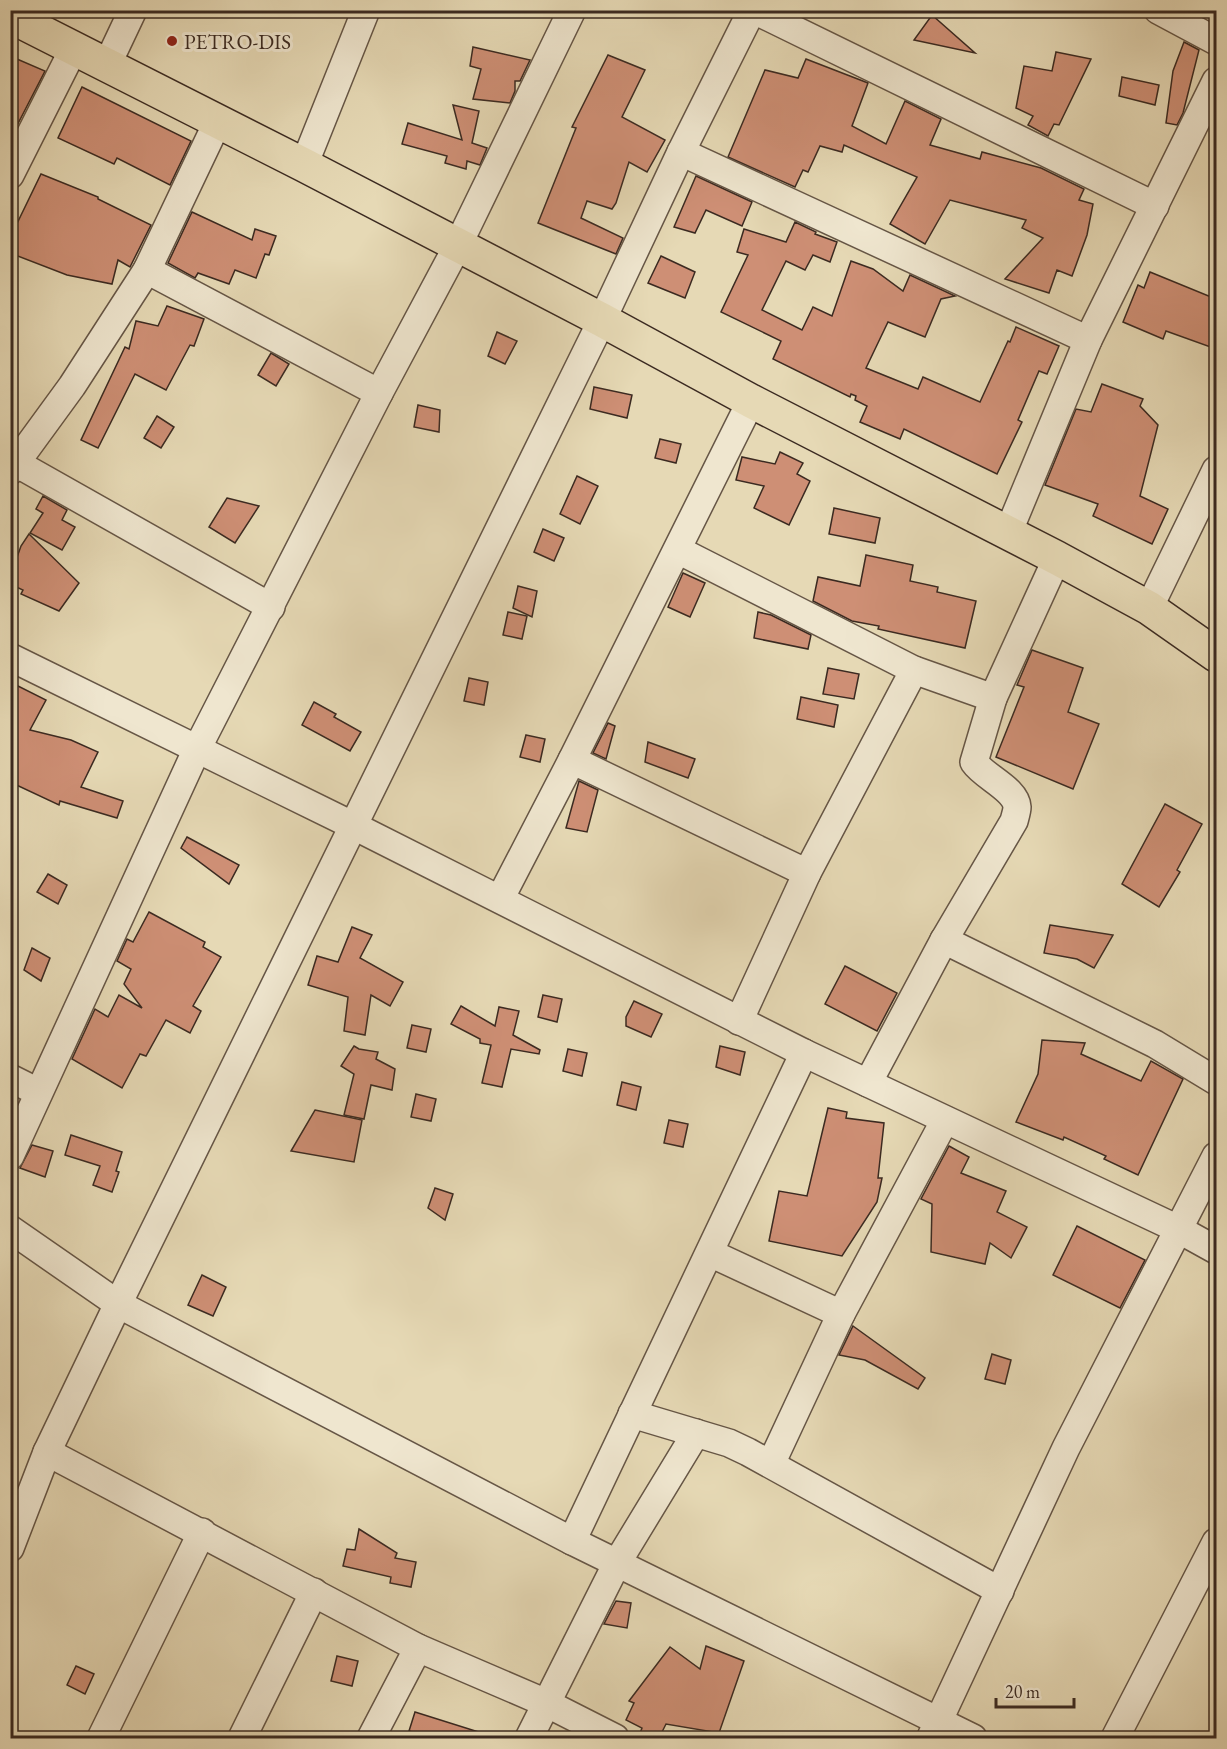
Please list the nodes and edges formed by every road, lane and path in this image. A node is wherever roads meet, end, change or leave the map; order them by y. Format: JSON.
{"nodes":[{"id":1,"x":133,"y":10,"type":"edge"},
{"id":2,"x":366,"y":10,"type":"edge"},
{"id":3,"x":572,"y":10,"type":"edge"},
{"id":4,"x":753,"y":10,"type":"edge"},
{"id":5,"x":1158,"y":10,"type":"edge"},
{"id":6,"x":10,"y":16,"type":"edge"},
{"id":7,"x":1216,"y":41,"type":"edge"},
{"id":8,"x":74,"y":48,"type":"junction"},
{"id":9,"x":107,"y":65,"type":"junction"},
{"id":10,"x":1216,"y":81,"type":"edge"},
{"id":11,"x":217,"y":123,"type":"junction"},
{"id":12,"x":681,"y":152,"type":"junction"},
{"id":13,"x":304,"y":165,"type":"junction"},
{"id":14,"x":10,"y":175,"type":"edge"},
{"id":15,"x":1155,"y":206,"type":"junction"},
{"id":16,"x":458,"y":245,"type":"junction"},
{"id":17,"x":147,"y":270,"type":"junction"},
{"id":18,"x":602,"y":320,"type":"junction"},
{"id":19,"x":1089,"y":340,"type":"junction"},
{"id":20,"x":378,"y":393,"type":"junction"},
{"id":21,"x":751,"y":401,"type":"junction"},
{"id":22,"x":13,"y":467,"type":"edge"},
{"id":23,"x":1216,"y":470,"type":"edge"},
{"id":24,"x":1008,"y":532,"type":"junction"},
{"id":25,"x":678,"y":550,"type":"junction"},
{"id":26,"x":1057,"y":558,"type":"junction"},
{"id":27,"x":271,"y":606,"type":"junction"},
{"id":28,"x":1149,"y":608,"type":"junction"},
{"id":29,"x":1216,"y":655,"type":"edge"},
{"id":30,"x":10,"y":657,"type":"edge"},
{"id":31,"x":914,"y":670,"type":"junction"},
{"id":32,"x":993,"y":698,"type":"junction"},
{"id":33,"x":197,"y":749,"type":"junction"},
{"id":34,"x":572,"y":760,"type":"junction"},
{"id":35,"x":354,"y":826,"type":"junction"},
{"id":36,"x":807,"y":873,"type":"junction"},
{"id":37,"x":500,"y":899,"type":"junction"},
{"id":38,"x":944,"y":940,"type":"junction"},
{"id":39,"x":739,"y":1021,"type":"junction"},
{"id":40,"x":804,"y":1053,"type":"junction"},
{"id":41,"x":10,"y":1078,"type":"edge"},
{"id":42,"x":1216,"y":1081,"type":"edge"},
{"id":43,"x":868,"y":1083,"type":"junction"},
{"id":44,"x":38,"y":1092,"type":"junction"},
{"id":45,"x":945,"y":1120,"type":"junction"},
{"id":46,"x":10,"y":1156,"type":"edge"},
{"id":47,"x":1216,"y":1156,"type":"edge"},
{"id":48,"x":10,"y":1229,"type":"edge"},
{"id":49,"x":1178,"y":1229,"type":"junction"},
{"id":50,"x":1216,"y":1250,"type":"edge"},
{"id":51,"x":710,"y":1253,"type":"junction"},
{"id":52,"x":118,"y":1304,"type":"junction"},
{"id":53,"x":841,"y":1314,"type":"junction"},
{"id":54,"x":632,"y":1414,"type":"junction"},
{"id":55,"x":696,"y":1433,"type":"junction"},
{"id":56,"x":47,"y":1452,"type":"junction"},
{"id":57,"x":771,"y":1464,"type":"junction"},
{"id":58,"x":202,"y":1532,"type":"junction"},
{"id":59,"x":12,"y":1539,"type":"edge"},
{"id":60,"x":572,"y":1541,"type":"junction"},
{"id":61,"x":1216,"y":1542,"type":"edge"},
{"id":62,"x":617,"y":1563,"type":"junction"},
{"id":63,"x":1000,"y":1591,"type":"junction"},
{"id":64,"x":314,"y":1592,"type":"junction"},
{"id":65,"x":418,"y":1648,"type":"junction"},
{"id":66,"x":546,"y":1703,"type":"junction"},
{"id":67,"x":934,"y":1730,"type":"edge"},
{"id":68,"x":101,"y":1738,"type":"edge"},
{"id":69,"x":242,"y":1738,"type":"edge"},
{"id":70,"x":371,"y":1738,"type":"edge"},
{"id":71,"x":529,"y":1738,"type":"edge"},
{"id":72,"x":615,"y":1738,"type":"edge"},
{"id":73,"x":973,"y":1738,"type":"edge"},
{"id":74,"x":1115,"y":1738,"type":"edge"}],
"edges":[{"from":1,"to":9,"type":"street"},
{"from":2,"to":13,"type":"street"},
{"from":3,"to":16,"type":"street"},
{"from":4,"to":12,"type":"street"},
{"from":4,"to":15,"type":"street"},
{"from":5,"to":7,"type":"street"},
{"from":6,"to":8,"type":"main road"},
{"from":8,"to":9,"type":"main road"},
{"from":8,"to":14,"type":"street"},
{"from":9,"to":11,"type":"main road"},
{"from":10,"to":15,"type":"street"},
{"from":11,"to":13,"type":"main road"},
{"from":11,"to":17,"type":"street"},
{"from":12,"to":18,"type":"street"},
{"from":12,"to":19,"type":"street"},
{"from":13,"to":16,"type":"main road"},
{"from":15,"to":19,"type":"street"},
{"from":16,"to":18,"type":"main road"},
{"from":16,"to":20,"type":"street"},
{"from":17,"to":20,"type":"street"},
{"from":17,"to":22,"type":"street"},
{"from":18,"to":21,"type":"main road"},
{"from":18,"to":35,"type":"street"},
{"from":19,"to":24,"type":"street"},
{"from":20,"to":27,"type":"street"},
{"from":21,"to":24,"type":"main road"},
{"from":21,"to":25,"type":"street"},
{"from":22,"to":27,"type":"street"},
{"from":23,"to":28,"type":"street"},
{"from":24,"to":26,"type":"main road"},
{"from":25,"to":31,"type":"street"},
{"from":25,"to":34,"type":"street"},
{"from":26,"to":28,"type":"main road"},
{"from":26,"to":32,"type":"street"},
{"from":27,"to":33,"type":"street"},
{"from":28,"to":29,"type":"main road"},
{"from":30,"to":33,"type":"street"},
{"from":31,"to":32,"type":"street"},
{"from":31,"to":36,"type":"street"},
{"from":32,"to":38,"type":"street"},
{"from":33,"to":35,"type":"street"},
{"from":33,"to":44,"type":"street"},
{"from":34,"to":36,"type":"street"},
{"from":34,"to":37,"type":"street"},
{"from":35,"to":37,"type":"street"},
{"from":35,"to":52,"type":"street"},
{"from":36,"to":39,"type":"street"},
{"from":37,"to":39,"type":"street"},
{"from":38,"to":42,"type":"street"},
{"from":38,"to":43,"type":"street"},
{"from":39,"to":40,"type":"street"},
{"from":40,"to":43,"type":"street"},
{"from":40,"to":51,"type":"street"},
{"from":41,"to":44,"type":"street"},
{"from":43,"to":45,"type":"street"},
{"from":44,"to":46,"type":"street"},
{"from":45,"to":49,"type":"street"},
{"from":45,"to":53,"type":"street"},
{"from":47,"to":49,"type":"street"},
{"from":48,"to":52,"type":"street"},
{"from":49,"to":50,"type":"street"},
{"from":49,"to":63,"type":"street"},
{"from":51,"to":53,"type":"street"},
{"from":51,"to":54,"type":"street"},
{"from":52,"to":56,"type":"street"},
{"from":52,"to":60,"type":"street"},
{"from":53,"to":57,"type":"street"},
{"from":54,"to":55,"type":"street"},
{"from":54,"to":60,"type":"street"},
{"from":55,"to":57,"type":"street"},
{"from":55,"to":62,"type":"street"},
{"from":56,"to":58,"type":"street"},
{"from":56,"to":59,"type":"street"},
{"from":57,"to":63,"type":"street"},
{"from":58,"to":64,"type":"street"},
{"from":58,"to":68,"type":"street"},
{"from":60,"to":62,"type":"street"},
{"from":61,"to":74,"type":"street"},
{"from":62,"to":66,"type":"street"},
{"from":62,"to":67,"type":"street"},
{"from":63,"to":67,"type":"street"},
{"from":64,"to":65,"type":"street"},
{"from":64,"to":69,"type":"street"},
{"from":65,"to":66,"type":"street"},
{"from":65,"to":70,"type":"street"},
{"from":66,"to":71,"type":"street"},
{"from":66,"to":72,"type":"street"},
{"from":67,"to":73,"type":"street"}]}
